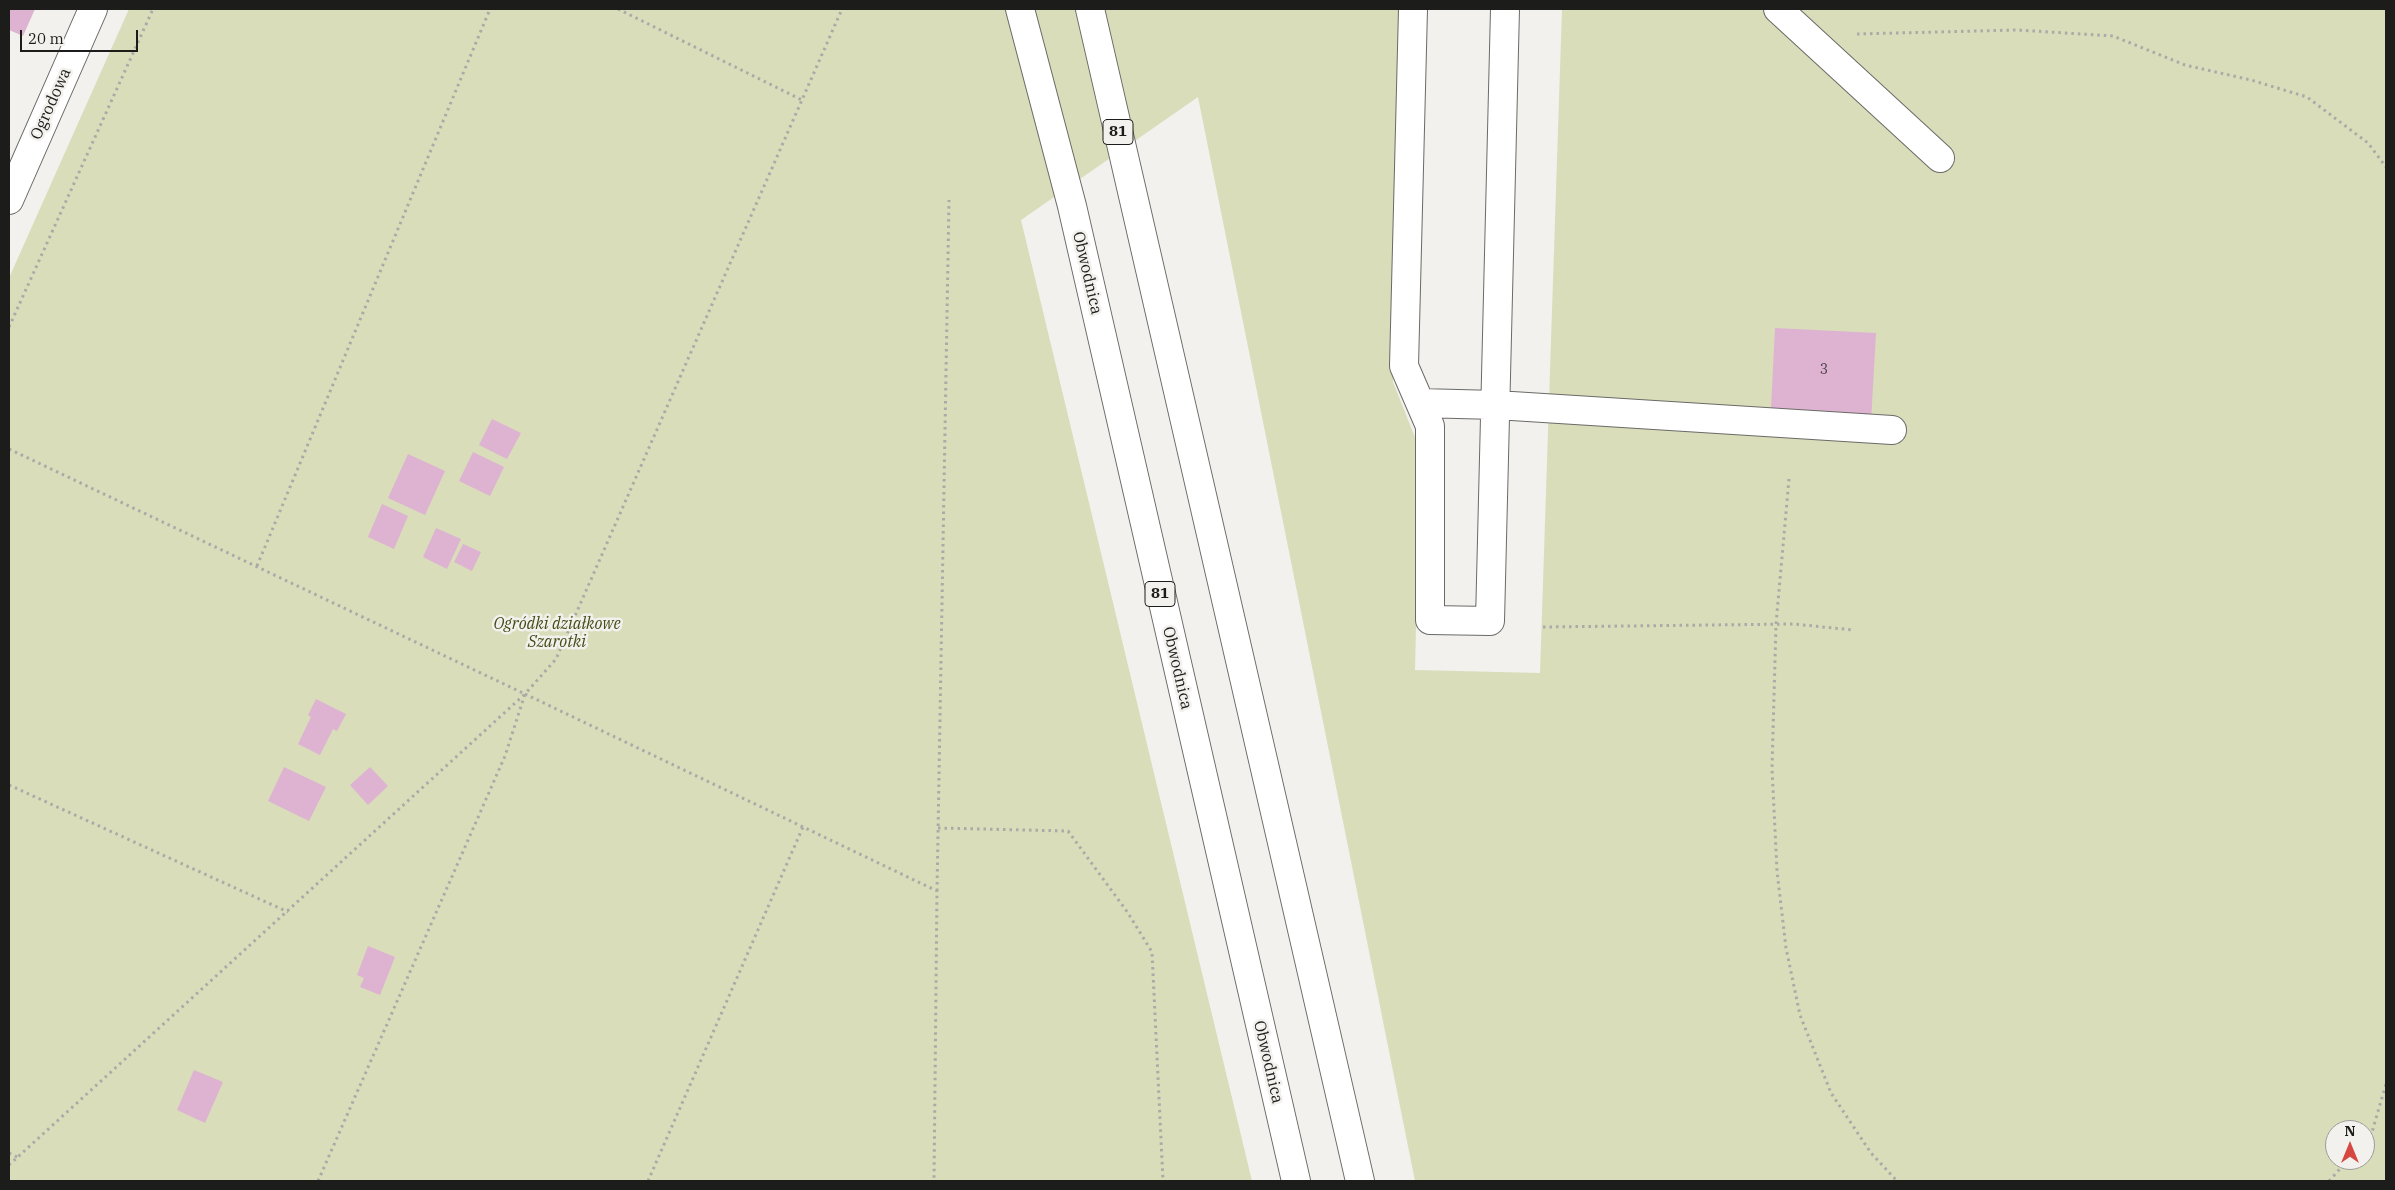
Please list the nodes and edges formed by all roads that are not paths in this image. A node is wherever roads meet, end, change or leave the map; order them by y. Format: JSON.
{"nodes":[{"id":1,"x":93,"y":9,"type":"edge"},
{"id":2,"x":1020,"y":9,"type":"edge"},
{"id":3,"x":1090,"y":9,"type":"edge"},
{"id":4,"x":1413,"y":9,"type":"edge"},
{"id":5,"x":1505,"y":9,"type":"edge"},
{"id":6,"x":1778,"y":9,"type":"edge"},
{"id":7,"x":1940,"y":158,"type":"dead end"},
{"id":8,"x":9,"y":200,"type":"edge"},
{"id":9,"x":1420,"y":403,"type":"junction"},
{"id":10,"x":1496,"y":405,"type":"junction"},
{"id":11,"x":1892,"y":430,"type":"dead end"},
{"id":12,"x":1296,"y":1181,"type":"edge"},
{"id":13,"x":1360,"y":1181,"type":"edge"}],
"edges":[{"from":1,"to":8,"type":"main road","name":"Ogrodowa"},
{"from":2,"to":12,"type":"main road","name":"Obwodnica","number":"81"},
{"from":3,"to":13,"type":"main road","number":"81"},
{"from":4,"to":9,"type":"main road"},
{"from":5,"to":10,"type":"main road"},
{"from":6,"to":7,"type":"main road"},
{"from":9,"to":10,"type":"main road"},
{"from":9,"to":10,"type":"main road"},
{"from":10,"to":11,"type":"main road"}]}
